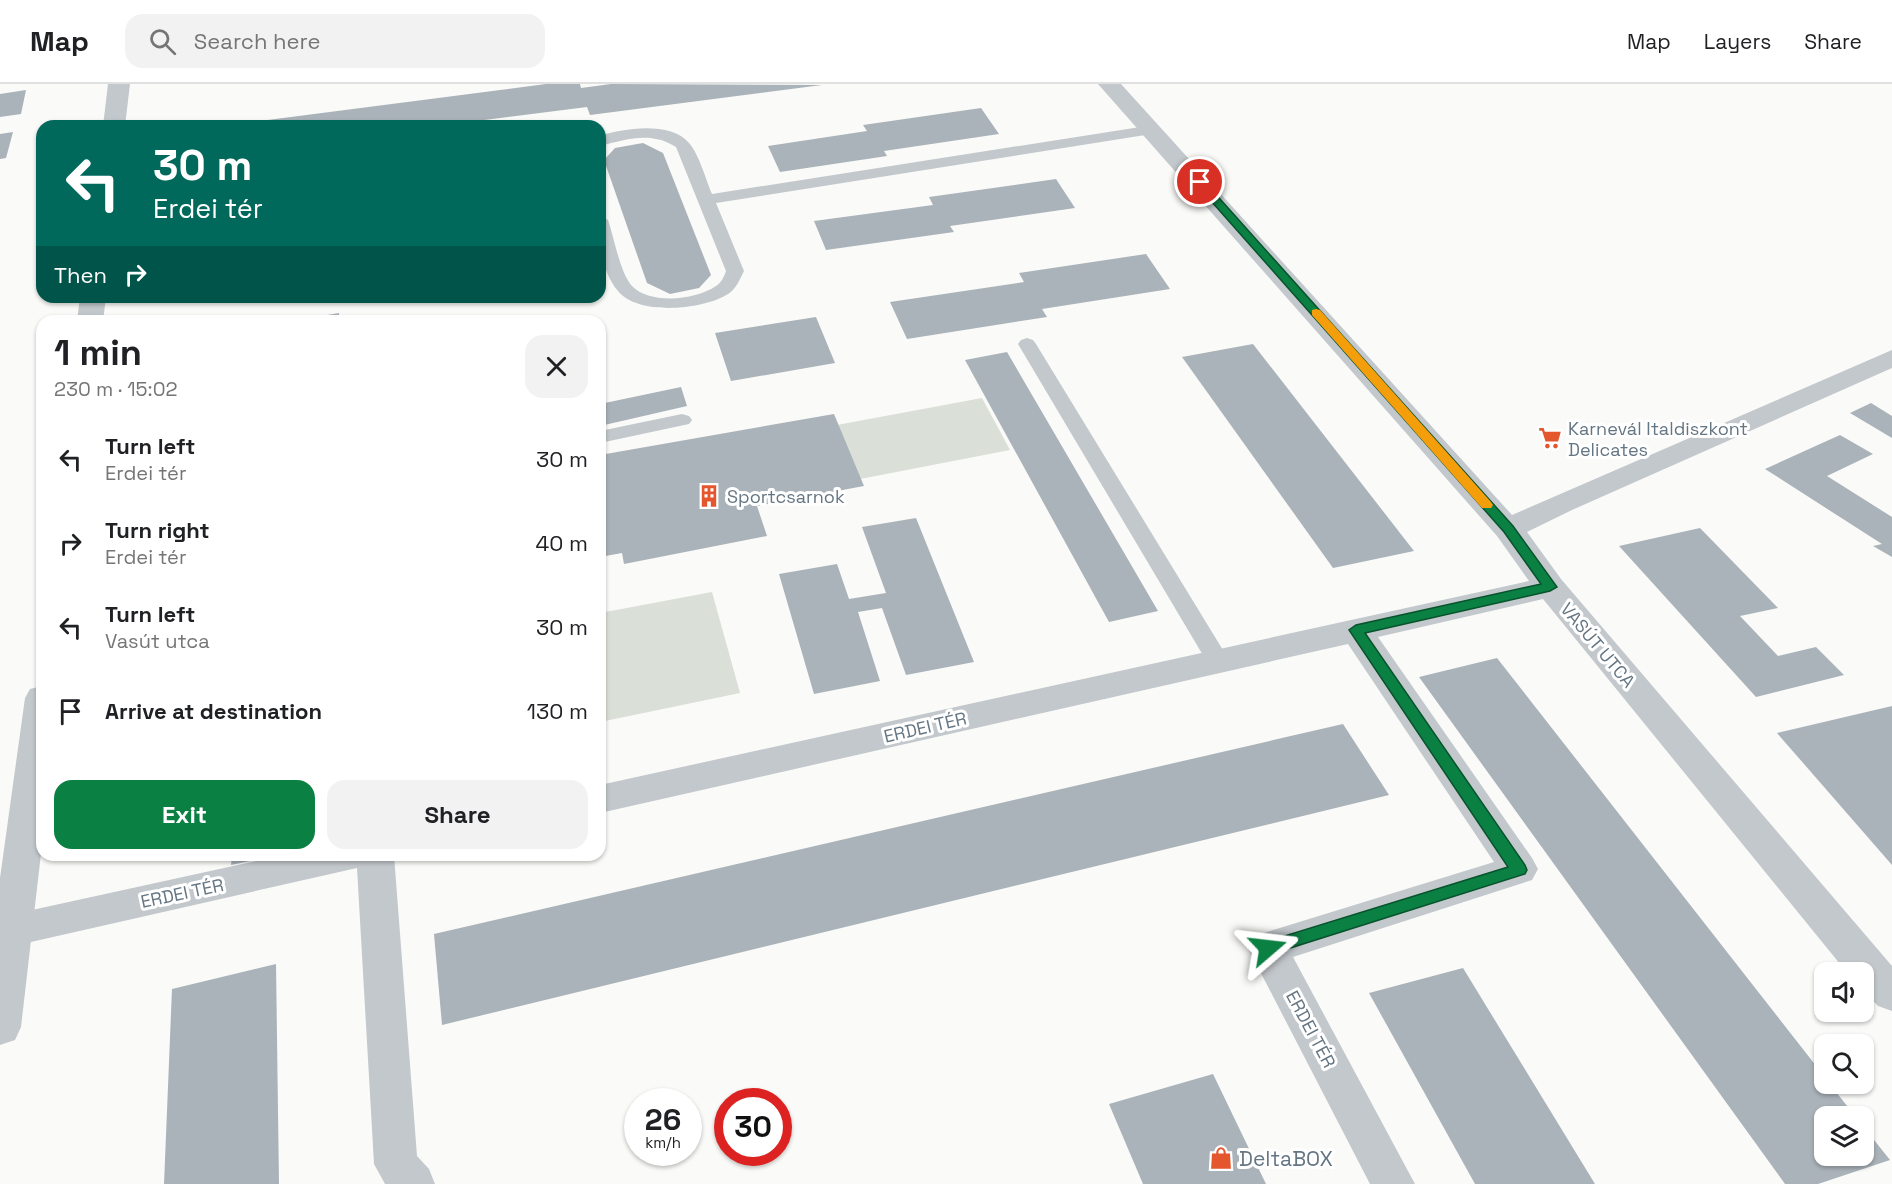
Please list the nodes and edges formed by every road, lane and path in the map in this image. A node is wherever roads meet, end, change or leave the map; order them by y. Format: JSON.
{"nodes":[{"id":1,"x":119,"y":84,"type":"edge"},
{"id":2,"x":1109,"y":84,"type":"edge"},
{"id":3,"x":115,"y":120,"type":"edge"},
{"id":4,"x":1153,"y":130,"type":"junction"},
{"id":5,"x":606,"y":140,"type":"edge"},
{"id":6,"x":705,"y":200,"type":"junction"},
{"id":7,"x":606,"y":238,"type":"edge"},
{"id":8,"x":1027,"y":344,"type":"dead end"},
{"id":9,"x":1892,"y":358,"type":"edge"},
{"id":10,"x":682,"y":420,"type":"dead end"},
{"id":11,"x":606,"y":436,"type":"edge"},
{"id":12,"x":1508,"y":529,"type":"junction"},
{"id":13,"x":1550,"y":587,"type":"junction"},
{"id":14,"x":1356,"y":630,"type":"junction"},
{"id":15,"x":1218,"y":661,"type":"junction"},
{"id":16,"x":36,"y":737,"type":"edge"},
{"id":17,"x":606,"y":799,"type":"edge"},
{"id":18,"x":325,"y":861,"type":"edge"},
{"id":19,"x":375,"y":861,"type":"edge"},
{"id":20,"x":6,"y":932,"type":"edge"},
{"id":21,"x":1892,"y":994,"type":"edge"},
{"id":22,"x":0,"y":1027,"type":"edge"},
{"id":23,"x":413,"y":1184,"type":"edge"},
{"id":24,"x":1394,"y":1184,"type":"edge"}],
"edges":[{"from":1,"to":3,"type":"street"},
{"from":2,"to":4,"type":"street","name":"VASÚT UTCA"},
{"from":4,"to":6,"type":"lane"},
{"from":4,"to":12,"type":"street","name":"VASÚT UTCA"},
{"from":5,"to":6,"type":"lane"},
{"from":6,"to":7,"type":"lane"},
{"from":8,"to":15,"type":"lane"},
{"from":9,"to":12,"type":"street"},
{"from":10,"to":11,"type":"lane"},
{"from":12,"to":13,"type":"street","name":"VASÚT UTCA"},
{"from":13,"to":14,"type":"street","name":"ERDEI TÉR"},
{"from":13,"to":21,"type":"street","name":"VASÚT UTCA"},
{"from":14,"to":15,"type":"street","name":"ERDEI TÉR"},
{"from":14,"to":24,"type":"street","name":"ERDEI TÉR"},
{"from":15,"to":17,"type":"street","name":"ERDEI TÉR"},
{"from":16,"to":20,"type":"street"},
{"from":18,"to":20,"type":"street","name":"ERDEI TÉR"},
{"from":19,"to":23,"type":"street"},
{"from":20,"to":22,"type":"street"}]}
